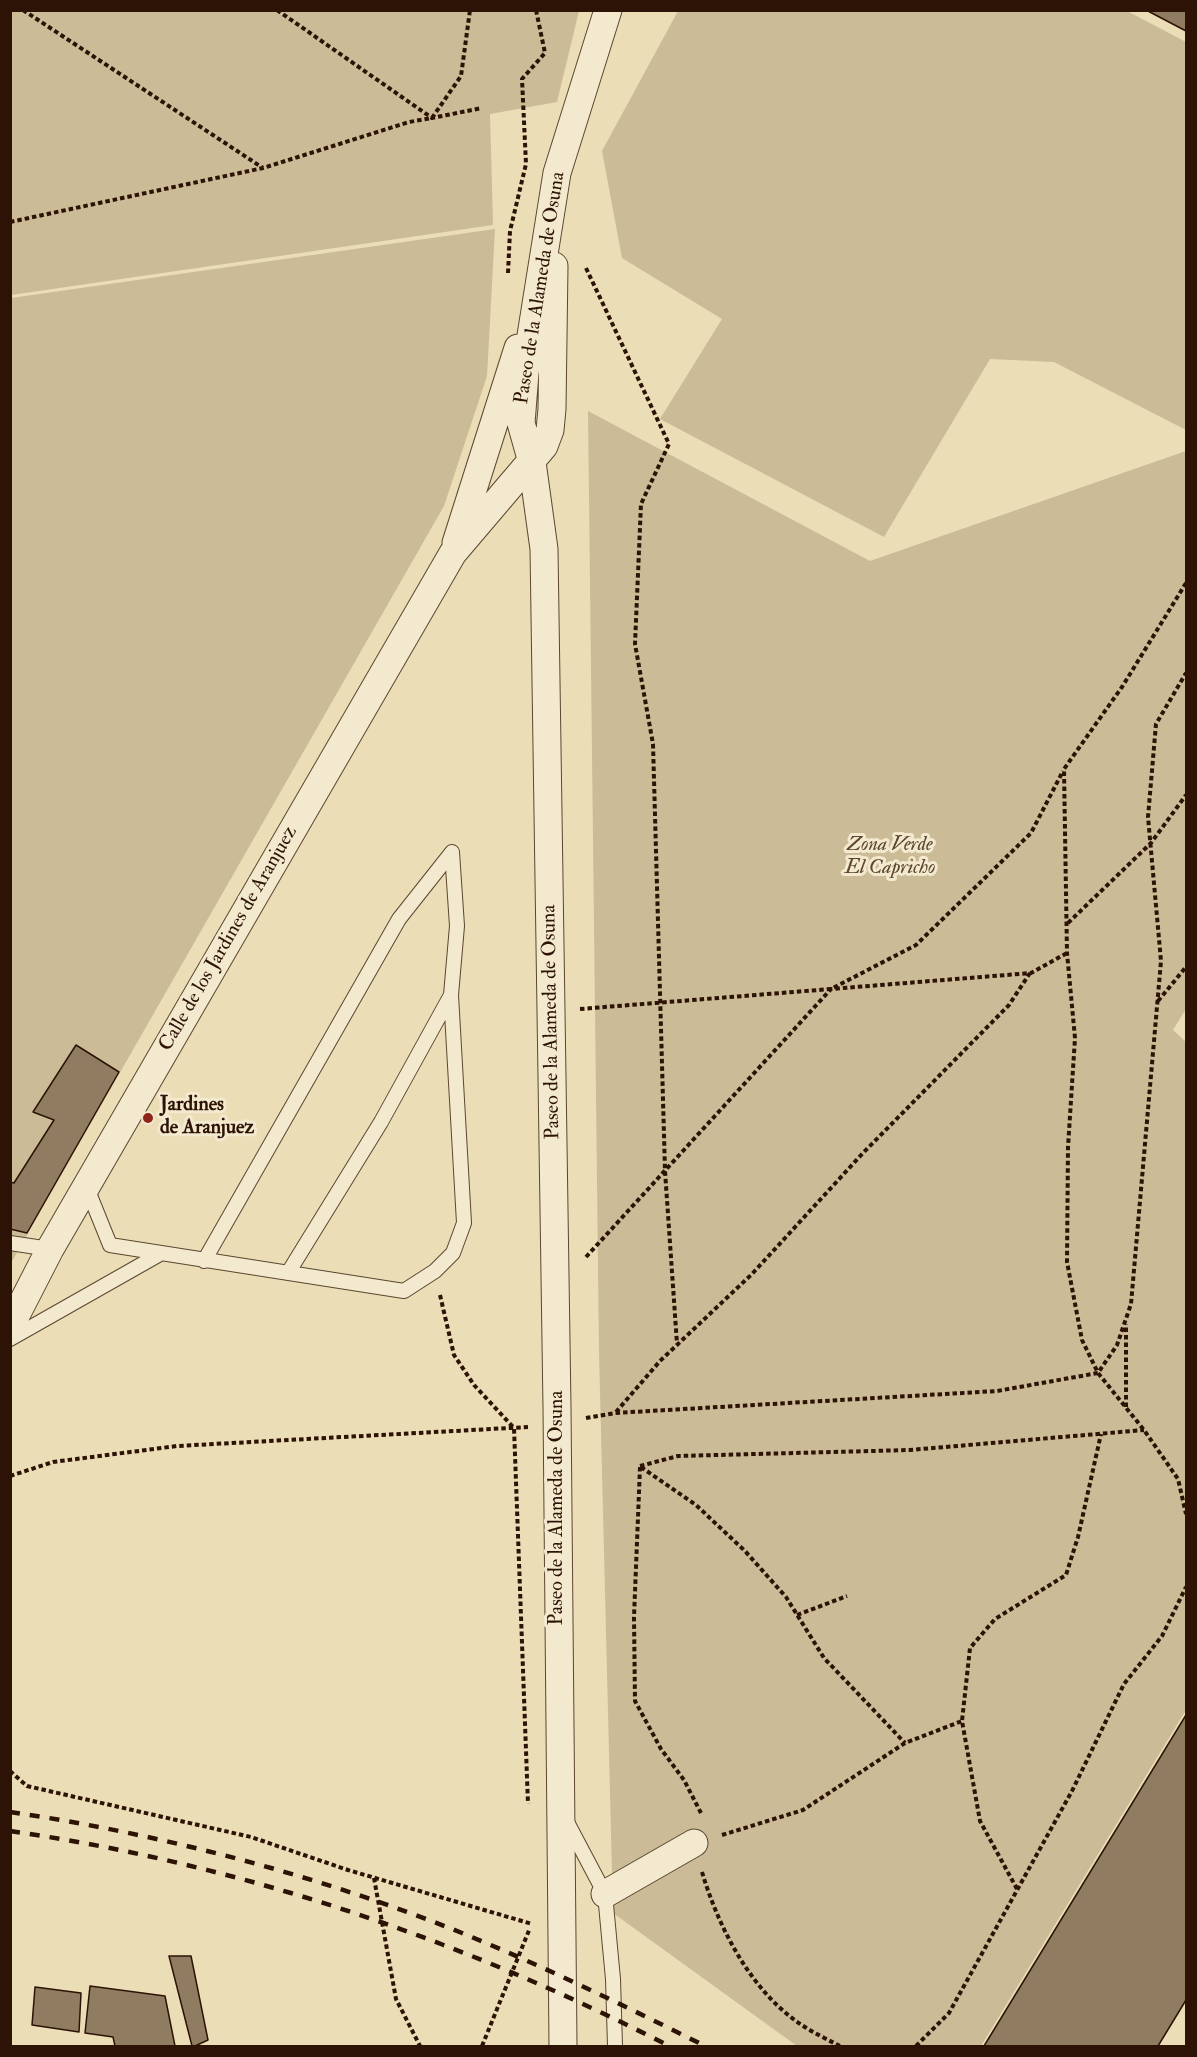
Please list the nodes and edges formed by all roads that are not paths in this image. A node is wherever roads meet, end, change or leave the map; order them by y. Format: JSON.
{"nodes":[{"id":1,"x":608,"y":10,"type":"edge"},
{"id":2,"x":547,"y":228,"type":"junction"},
{"id":3,"x":534,"y":306,"type":"junction"},
{"id":4,"x":532,"y":462,"type":"junction"},
{"id":5,"x":453,"y":553,"type":"junction"},
{"id":6,"x":451,"y":995,"type":"junction"},
{"id":7,"x":87,"y":1188,"type":"junction"},
{"id":8,"x":10,"y":1244,"type":"edge"},
{"id":9,"x":50,"y":1249,"type":"junction"},
{"id":10,"x":160,"y":1254,"type":"junction"},
{"id":11,"x":204,"y":1261,"type":"junction"},
{"id":12,"x":288,"y":1273,"type":"junction"},
{"id":13,"x":35,"y":1276,"type":"junction"},
{"id":14,"x":10,"y":1310,"type":"edge"},
{"id":15,"x":10,"y":1328,"type":"edge"},
{"id":16,"x":10,"y":1339,"type":"edge"},
{"id":17,"x":560,"y":1809,"type":"junction"},
{"id":18,"x":704,"y":1841,"type":"road end"},
{"id":19,"x":605,"y":1894,"type":"junction"},
{"id":20,"x":562,"y":2046,"type":"edge"},
{"id":21,"x":615,"y":2046,"type":"edge"}],
"edges":[{"from":1,"to":2,"type":"street","name":"Paseo de la Alameda de Osuna"},
{"from":2,"to":3,"type":"street","name":"Paseo de la Alameda de Osuna"},
{"from":2,"to":4,"type":"street","name":"Calle de los Jardines de Aranjuez"},
{"from":3,"to":4,"type":"street","name":"Paseo de la Alameda de Osuna"},
{"from":3,"to":5,"type":"street","name":"Calle de los Jardines de Aranjuez"},
{"from":4,"to":5,"type":"street","name":"Calle de los Jardines de Aranjuez"},
{"from":4,"to":17,"type":"street","name":"Paseo de la Alameda de Osuna"},
{"from":5,"to":7,"type":"street","name":"Calle de los Jardines de Aranjuez"},
{"from":6,"to":11,"type":"lane"},
{"from":6,"to":12,"type":"lane"},
{"from":6,"to":12,"type":"lane"},
{"from":7,"to":9,"type":"street","name":"Calle de los Jardines de Aranjuez"},
{"from":7,"to":10,"type":"lane"},
{"from":8,"to":9,"type":"lane"},
{"from":9,"to":13,"type":"street","name":"Calle de los Jardines de Aranjuez"},
{"from":10,"to":11,"type":"lane"},
{"from":10,"to":16,"type":"lane"},
{"from":11,"to":12,"type":"lane"},
{"from":13,"to":14,"type":"street"},
{"from":13,"to":15,"type":"street","name":"Calle de los Jardines de Aranjuez"},
{"from":17,"to":19,"type":"lane"},
{"from":17,"to":20,"type":"street","name":"Paseo de la Alameda de Osuna"},
{"from":18,"to":19,"type":"street"},
{"from":19,"to":21,"type":"lane"}]}
